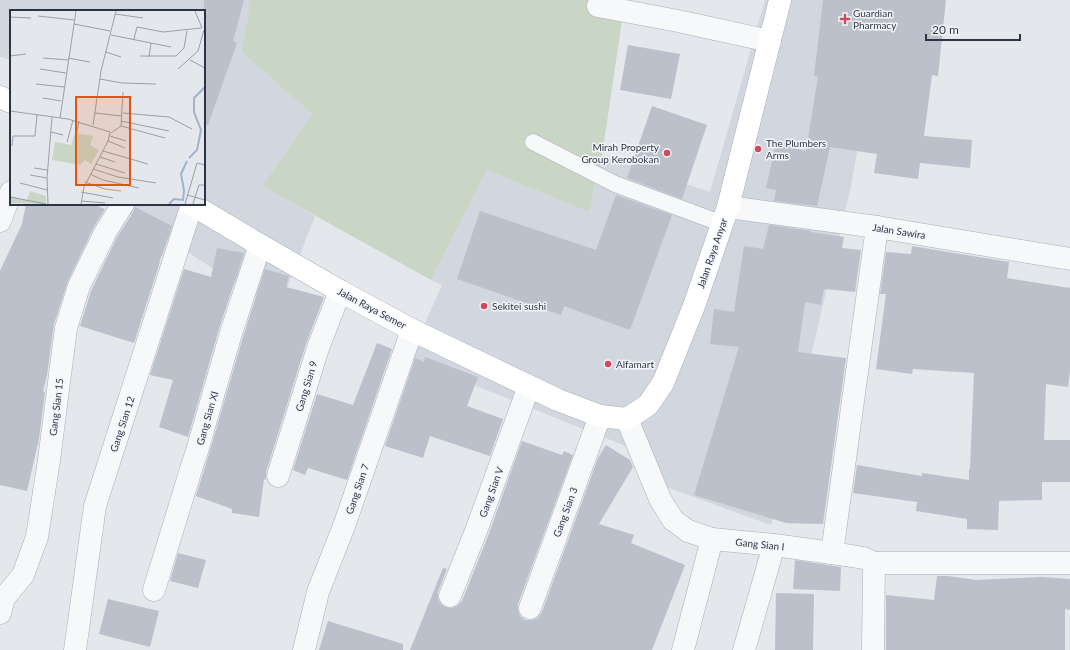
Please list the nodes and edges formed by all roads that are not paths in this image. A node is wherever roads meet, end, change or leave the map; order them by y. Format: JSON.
{"nodes":[{"id":1,"x":780,"y":0,"type":"edge"},
{"id":2,"x":598,"y":6,"type":"dead end"},
{"id":3,"x":770,"y":41,"type":"junction"},
{"id":4,"x":0,"y":97,"type":"edge"},
{"id":5,"x":10,"y":102,"type":"edge"},
{"id":6,"x":533,"y":142,"type":"dead end"},
{"id":7,"x":10,"y":195,"type":"edge"},
{"id":8,"x":122,"y":205,"type":"edge"},
{"id":9,"x":192,"y":205,"type":"edge"},
{"id":10,"x":194,"y":205,"type":"edge"},
{"id":11,"x":726,"y":215,"type":"junction"},
{"id":12,"x":0,"y":221,"type":"edge"},
{"id":13,"x":877,"y":227,"type":"junction"},
{"id":14,"x":260,"y":245,"type":"junction"},
{"id":15,"x":1070,"y":259,"type":"edge"},
{"id":16,"x":339,"y":294,"type":"junction"},
{"id":17,"x":412,"y":330,"type":"junction"},
{"id":18,"x":529,"y":386,"type":"junction"},
{"id":19,"x":600,"y":416,"type":"junction"},
{"id":20,"x":627,"y":419,"type":"junction"},
{"id":21,"x":278,"y":476,"type":"dead end"},
{"id":22,"x":712,"y":539,"type":"junction"},
{"id":23,"x":774,"y":545,"type":"junction"},
{"id":24,"x":832,"y":552,"type":"junction"},
{"id":25,"x":874,"y":563,"type":"junction"},
{"id":26,"x":1070,"y":563,"type":"edge"},
{"id":27,"x":154,"y":590,"type":"dead end"},
{"id":28,"x":450,"y":596,"type":"dead end"},
{"id":29,"x":530,"y":608,"type":"dead end"},
{"id":30,"x":0,"y":613,"type":"edge"},
{"id":31,"x":75,"y":650,"type":"edge"},
{"id":32,"x":304,"y":650,"type":"edge"},
{"id":33,"x":683,"y":650,"type":"edge"},
{"id":34,"x":744,"y":650,"type":"edge"},
{"id":35,"x":873,"y":650,"type":"edge"}],
"edges":[{"from":1,"to":3,"type":"street","name":"Jalan Raya Anyar"},
{"from":2,"to":3,"type":"street"},
{"from":3,"to":11,"type":"street","name":"Jalan Raya Anyar"},
{"from":4,"to":5,"type":"street"},
{"from":6,"to":11,"type":"lane"},
{"from":7,"to":12,"type":"street"},
{"from":8,"to":30,"type":"street","name":"Gang Sian 15"},
{"from":9,"to":31,"type":"street","name":"Gang Sian 12"},
{"from":10,"to":14,"type":"street","name":"Jalan Raya Semer"},
{"from":11,"to":13,"type":"street","name":"Jalan Sawira"},
{"from":11,"to":20,"type":"street","name":"Jalan Raya Anyar"},
{"from":13,"to":15,"type":"street","name":"Jalan Sawira"},
{"from":13,"to":24,"type":"street"},
{"from":14,"to":16,"type":"street","name":"Jalan Raya Semer"},
{"from":14,"to":27,"type":"street","name":"Gang Sian XI"},
{"from":16,"to":17,"type":"street","name":"Jalan Raya Semer"},
{"from":16,"to":21,"type":"street","name":"Gang Sian 9"},
{"from":17,"to":18,"type":"street","name":"Jalan Raya Semer"},
{"from":17,"to":32,"type":"street","name":"Gang Sian 7"},
{"from":18,"to":19,"type":"street","name":"Jalan Raya Semer"},
{"from":18,"to":28,"type":"street","name":"Gang Sian V"},
{"from":19,"to":20,"type":"street"},
{"from":19,"to":29,"type":"street","name":"Gang Sian 3"},
{"from":20,"to":22,"type":"street","name":"Gang Sian I"},
{"from":22,"to":23,"type":"street","name":"Gang Sian I"},
{"from":22,"to":33,"type":"street"},
{"from":23,"to":24,"type":"street","name":"Gang Sian I"},
{"from":23,"to":34,"type":"street"},
{"from":24,"to":25,"type":"street","name":"Gang Sian I"},
{"from":25,"to":26,"type":"street","name":"Gang Sian I"},
{"from":25,"to":35,"type":"street"}]}
